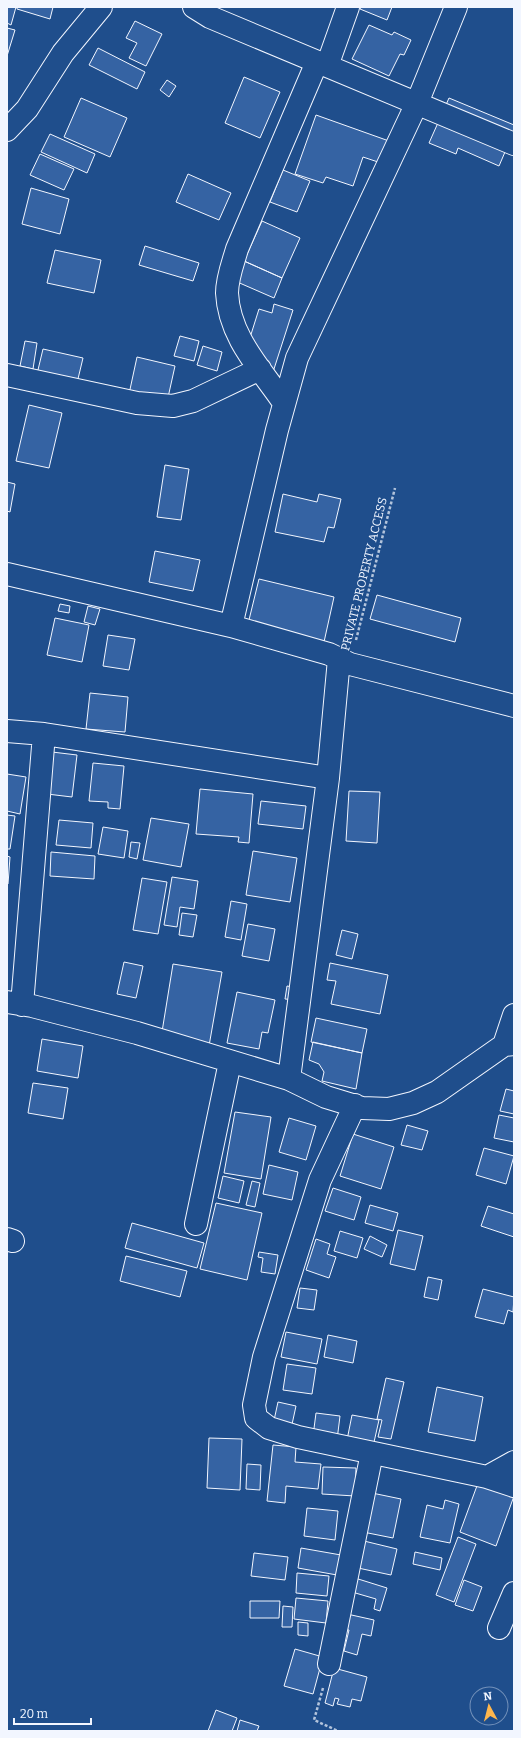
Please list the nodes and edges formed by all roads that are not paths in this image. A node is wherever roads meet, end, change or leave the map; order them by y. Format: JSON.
{"nodes":[{"id":1,"x":101,"y":7,"type":"edge"},
{"id":2,"x":194,"y":7,"type":"edge"},
{"id":3,"x":348,"y":7,"type":"edge"},
{"id":4,"x":456,"y":7,"type":"edge"},
{"id":5,"x":322,"y":64,"type":"junction"},
{"id":6,"x":417,"y":103,"type":"junction"},
{"id":7,"x":7,"y":130,"type":"edge"},
{"id":8,"x":514,"y":144,"type":"edge"},
{"id":9,"x":260,"y":368,"type":"junction"},
{"id":10,"x":7,"y":375,"type":"edge"},
{"id":11,"x":284,"y":403,"type":"junction"},
{"id":12,"x":7,"y":574,"type":"edge"},
{"id":13,"x":231,"y":626,"type":"junction"},
{"id":14,"x":345,"y":662,"type":"junction"},
{"id":15,"x":514,"y":706,"type":"edge"},
{"id":16,"x":7,"y":732,"type":"edge"},
{"id":17,"x":44,"y":734,"type":"junction"},
{"id":18,"x":328,"y":778,"type":"junction"},
{"id":19,"x":15,"y":1003,"type":"edge"},
{"id":20,"x":514,"y":1015,"type":"edge"},
{"id":21,"x":509,"y":1045,"type":"edge"},
{"id":22,"x":230,"y":1062,"type":"junction"},
{"id":23,"x":289,"y":1079,"type":"junction"},
{"id":24,"x":355,"y":1105,"type":"junction"},
{"id":25,"x":196,"y":1224,"type":"dead end"},
{"id":26,"x":372,"y":1453,"type":"junction"},
{"id":27,"x":514,"y":1462,"type":"edge"},
{"id":28,"x":487,"y":1477,"type":"junction"},
{"id":29,"x":514,"y":1486,"type":"edge"},
{"id":30,"x":514,"y":1593,"type":"edge"},
{"id":31,"x":499,"y":1628,"type":"dead end"},
{"id":32,"x":329,"y":1664,"type":"road end"}],
"edges":[{"from":1,"to":7,"type":"street"},
{"from":2,"to":5,"type":"street"},
{"from":3,"to":5,"type":"street"},
{"from":4,"to":6,"type":"street"},
{"from":5,"to":6,"type":"street"},
{"from":5,"to":9,"type":"street"},
{"from":6,"to":8,"type":"street"},
{"from":6,"to":11,"type":"street"},
{"from":9,"to":10,"type":"street"},
{"from":9,"to":11,"type":"street"},
{"from":11,"to":13,"type":"street"},
{"from":12,"to":13,"type":"street"},
{"from":13,"to":14,"type":"street"},
{"from":14,"to":15,"type":"street"},
{"from":14,"to":18,"type":"street"},
{"from":16,"to":17,"type":"street"},
{"from":17,"to":18,"type":"street"},
{"from":17,"to":19,"type":"street"},
{"from":18,"to":23,"type":"street"},
{"from":19,"to":22,"type":"street"},
{"from":20,"to":21,"type":"street"},
{"from":21,"to":24,"type":"street"},
{"from":22,"to":23,"type":"street"},
{"from":22,"to":25,"type":"street"},
{"from":23,"to":24,"type":"street"},
{"from":24,"to":26,"type":"street"},
{"from":26,"to":28,"type":"street"},
{"from":26,"to":32,"type":"street"},
{"from":27,"to":28,"type":"street"},
{"from":28,"to":29,"type":"street"},
{"from":30,"to":31,"type":"street"}]}
